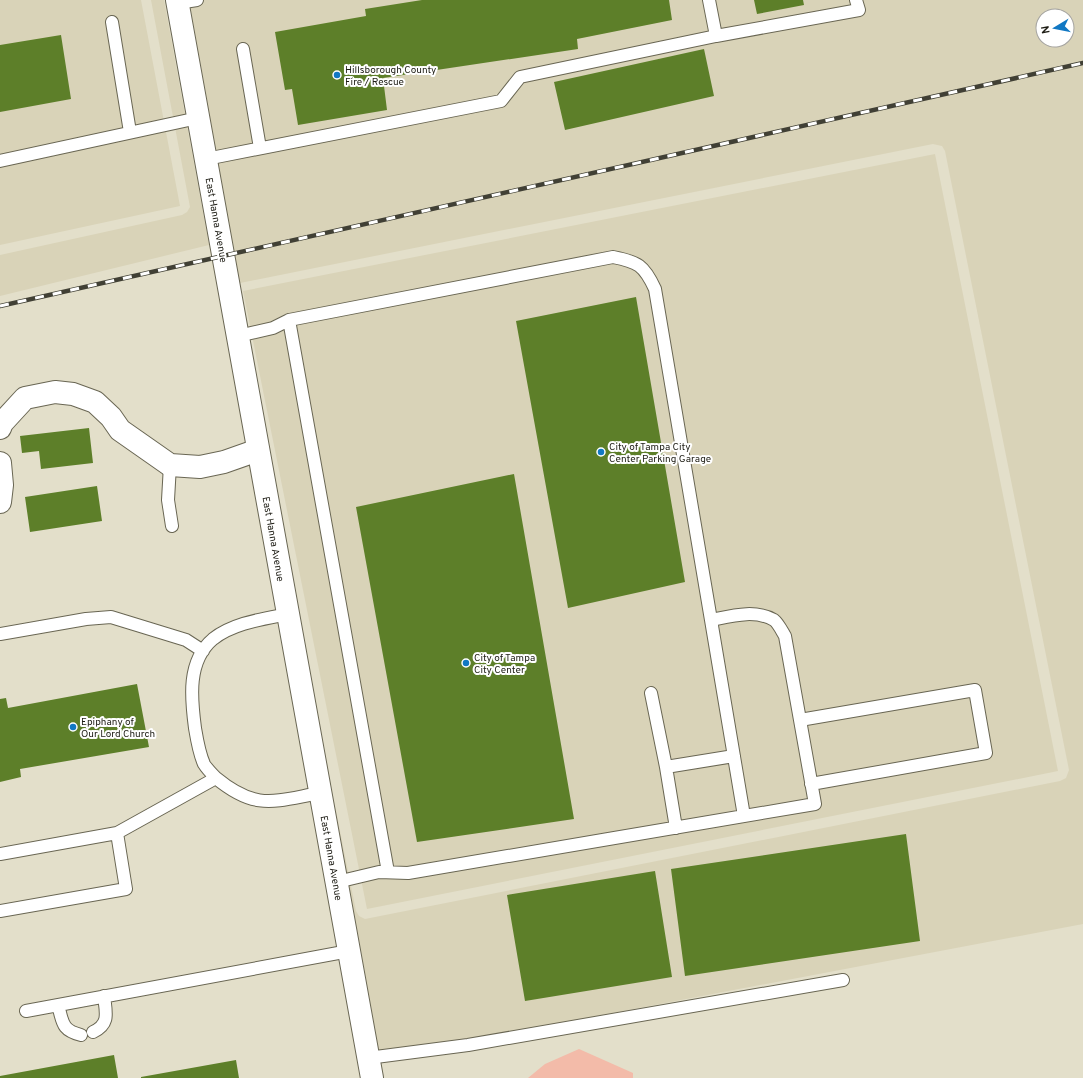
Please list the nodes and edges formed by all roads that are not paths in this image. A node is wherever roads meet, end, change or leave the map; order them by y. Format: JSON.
{"nodes":[{"id":1,"x":709,"y":0,"type":"edge"},
{"id":2,"x":856,"y":0,"type":"edge"},
{"id":3,"x":184,"y":1,"type":"edge"},
{"id":4,"x":112,"y":22,"type":"dead end"},
{"id":5,"x":716,"y":36,"type":"junction"},
{"id":6,"x":243,"y":49,"type":"dead end"},
{"id":7,"x":198,"y":118,"type":"junction"},
{"id":8,"x":130,"y":132,"type":"junction"},
{"id":9,"x":260,"y":148,"type":"junction"},
{"id":10,"x":206,"y":159,"type":"junction"},
{"id":11,"x":0,"y":161,"type":"edge"},
{"id":12,"x":289,"y":320,"type":"junction"},
{"id":13,"x":238,"y":336,"type":"junction"},
{"id":14,"x":0,"y":428,"type":"edge"},
{"id":15,"x":258,"y":450,"type":"junction"},
{"id":16,"x":0,"y":463,"type":"edge"},
{"id":17,"x":170,"y":465,"type":"junction"},
{"id":18,"x":0,"y":502,"type":"edge"},
{"id":19,"x":172,"y":526,"type":"dead end"},
{"id":20,"x":288,"y":614,"type":"junction"},
{"id":21,"x":711,"y":620,"type":"junction"},
{"id":22,"x":0,"y":634,"type":"edge"},
{"id":23,"x":203,"y":651,"type":"junction"},
{"id":24,"x":651,"y":693,"type":"dead end"},
{"id":25,"x":800,"y":720,"type":"junction"},
{"id":26,"x":734,"y":756,"type":"junction"},
{"id":27,"x":666,"y":767,"type":"junction"},
{"id":28,"x":216,"y":778,"type":"junction"},
{"id":29,"x":811,"y":784,"type":"junction"},
{"id":30,"x":320,"y":792,"type":"junction"},
{"id":31,"x":744,"y":816,"type":"junction"},
{"id":32,"x":676,"y":828,"type":"junction"},
{"id":33,"x":117,"y":833,"type":"junction"},
{"id":34,"x":0,"y":854,"type":"edge"},
{"id":35,"x":388,"y":872,"type":"junction"},
{"id":36,"x":337,"y":882,"type":"junction"},
{"id":37,"x":0,"y":911,"type":"edge"},
{"id":38,"x":349,"y":951,"type":"junction"},
{"id":39,"x":843,"y":980,"type":"dead end"},
{"id":40,"x":104,"y":996,"type":"junction"},
{"id":41,"x":58,"y":1005,"type":"junction"},
{"id":42,"x":26,"y":1011,"type":"dead end"},
{"id":43,"x":370,"y":1068,"type":"edge"}],
"edges":[{"from":1,"to":5,"type":"lane"},
{"from":2,"to":5,"type":"lane"},
{"from":3,"to":7,"type":"street","name":"East Hanna Avenue"},
{"from":4,"to":8,"type":"lane"},
{"from":5,"to":9,"type":"lane"},
{"from":6,"to":9,"type":"lane"},
{"from":7,"to":8,"type":"lane"},
{"from":7,"to":10,"type":"street","name":"East Hanna Avenue"},
{"from":8,"to":11,"type":"lane"},
{"from":9,"to":10,"type":"lane"},
{"from":10,"to":13,"type":"street","name":"East Hanna Avenue"},
{"from":12,"to":13,"type":"lane"},
{"from":12,"to":21,"type":"lane"},
{"from":12,"to":35,"type":"lane"},
{"from":13,"to":15,"type":"street","name":"East Hanna Avenue"},
{"from":14,"to":17,"type":"street"},
{"from":15,"to":17,"type":"street"},
{"from":15,"to":20,"type":"street","name":"East Hanna Avenue"},
{"from":16,"to":18,"type":"street"},
{"from":17,"to":19,"type":"lane"},
{"from":20,"to":23,"type":"lane"},
{"from":20,"to":30,"type":"street","name":"East Hanna Avenue"},
{"from":21,"to":25,"type":"lane"},
{"from":21,"to":26,"type":"lane"},
{"from":22,"to":23,"type":"lane"},
{"from":23,"to":28,"type":"lane"},
{"from":24,"to":27,"type":"lane"},
{"from":25,"to":29,"type":"lane"},
{"from":25,"to":29,"type":"lane"},
{"from":26,"to":27,"type":"lane"},
{"from":26,"to":31,"type":"lane"},
{"from":27,"to":32,"type":"lane"},
{"from":28,"to":30,"type":"lane"},
{"from":28,"to":33,"type":"lane"},
{"from":29,"to":31,"type":"lane"},
{"from":30,"to":36,"type":"street","name":"East Hanna Avenue"},
{"from":31,"to":32,"type":"lane"},
{"from":32,"to":35,"type":"lane"},
{"from":33,"to":34,"type":"lane"},
{"from":33,"to":37,"type":"lane"},
{"from":35,"to":36,"type":"lane"},
{"from":36,"to":38,"type":"street","name":"East Hanna Avenue"},
{"from":38,"to":40,"type":"lane"},
{"from":38,"to":43,"type":"street","name":"East Hanna Avenue"},
{"from":39,"to":43,"type":"lane"},
{"from":40,"to":41,"type":"lane"},
{"from":40,"to":41,"type":"lane"},
{"from":41,"to":42,"type":"lane"}]}
